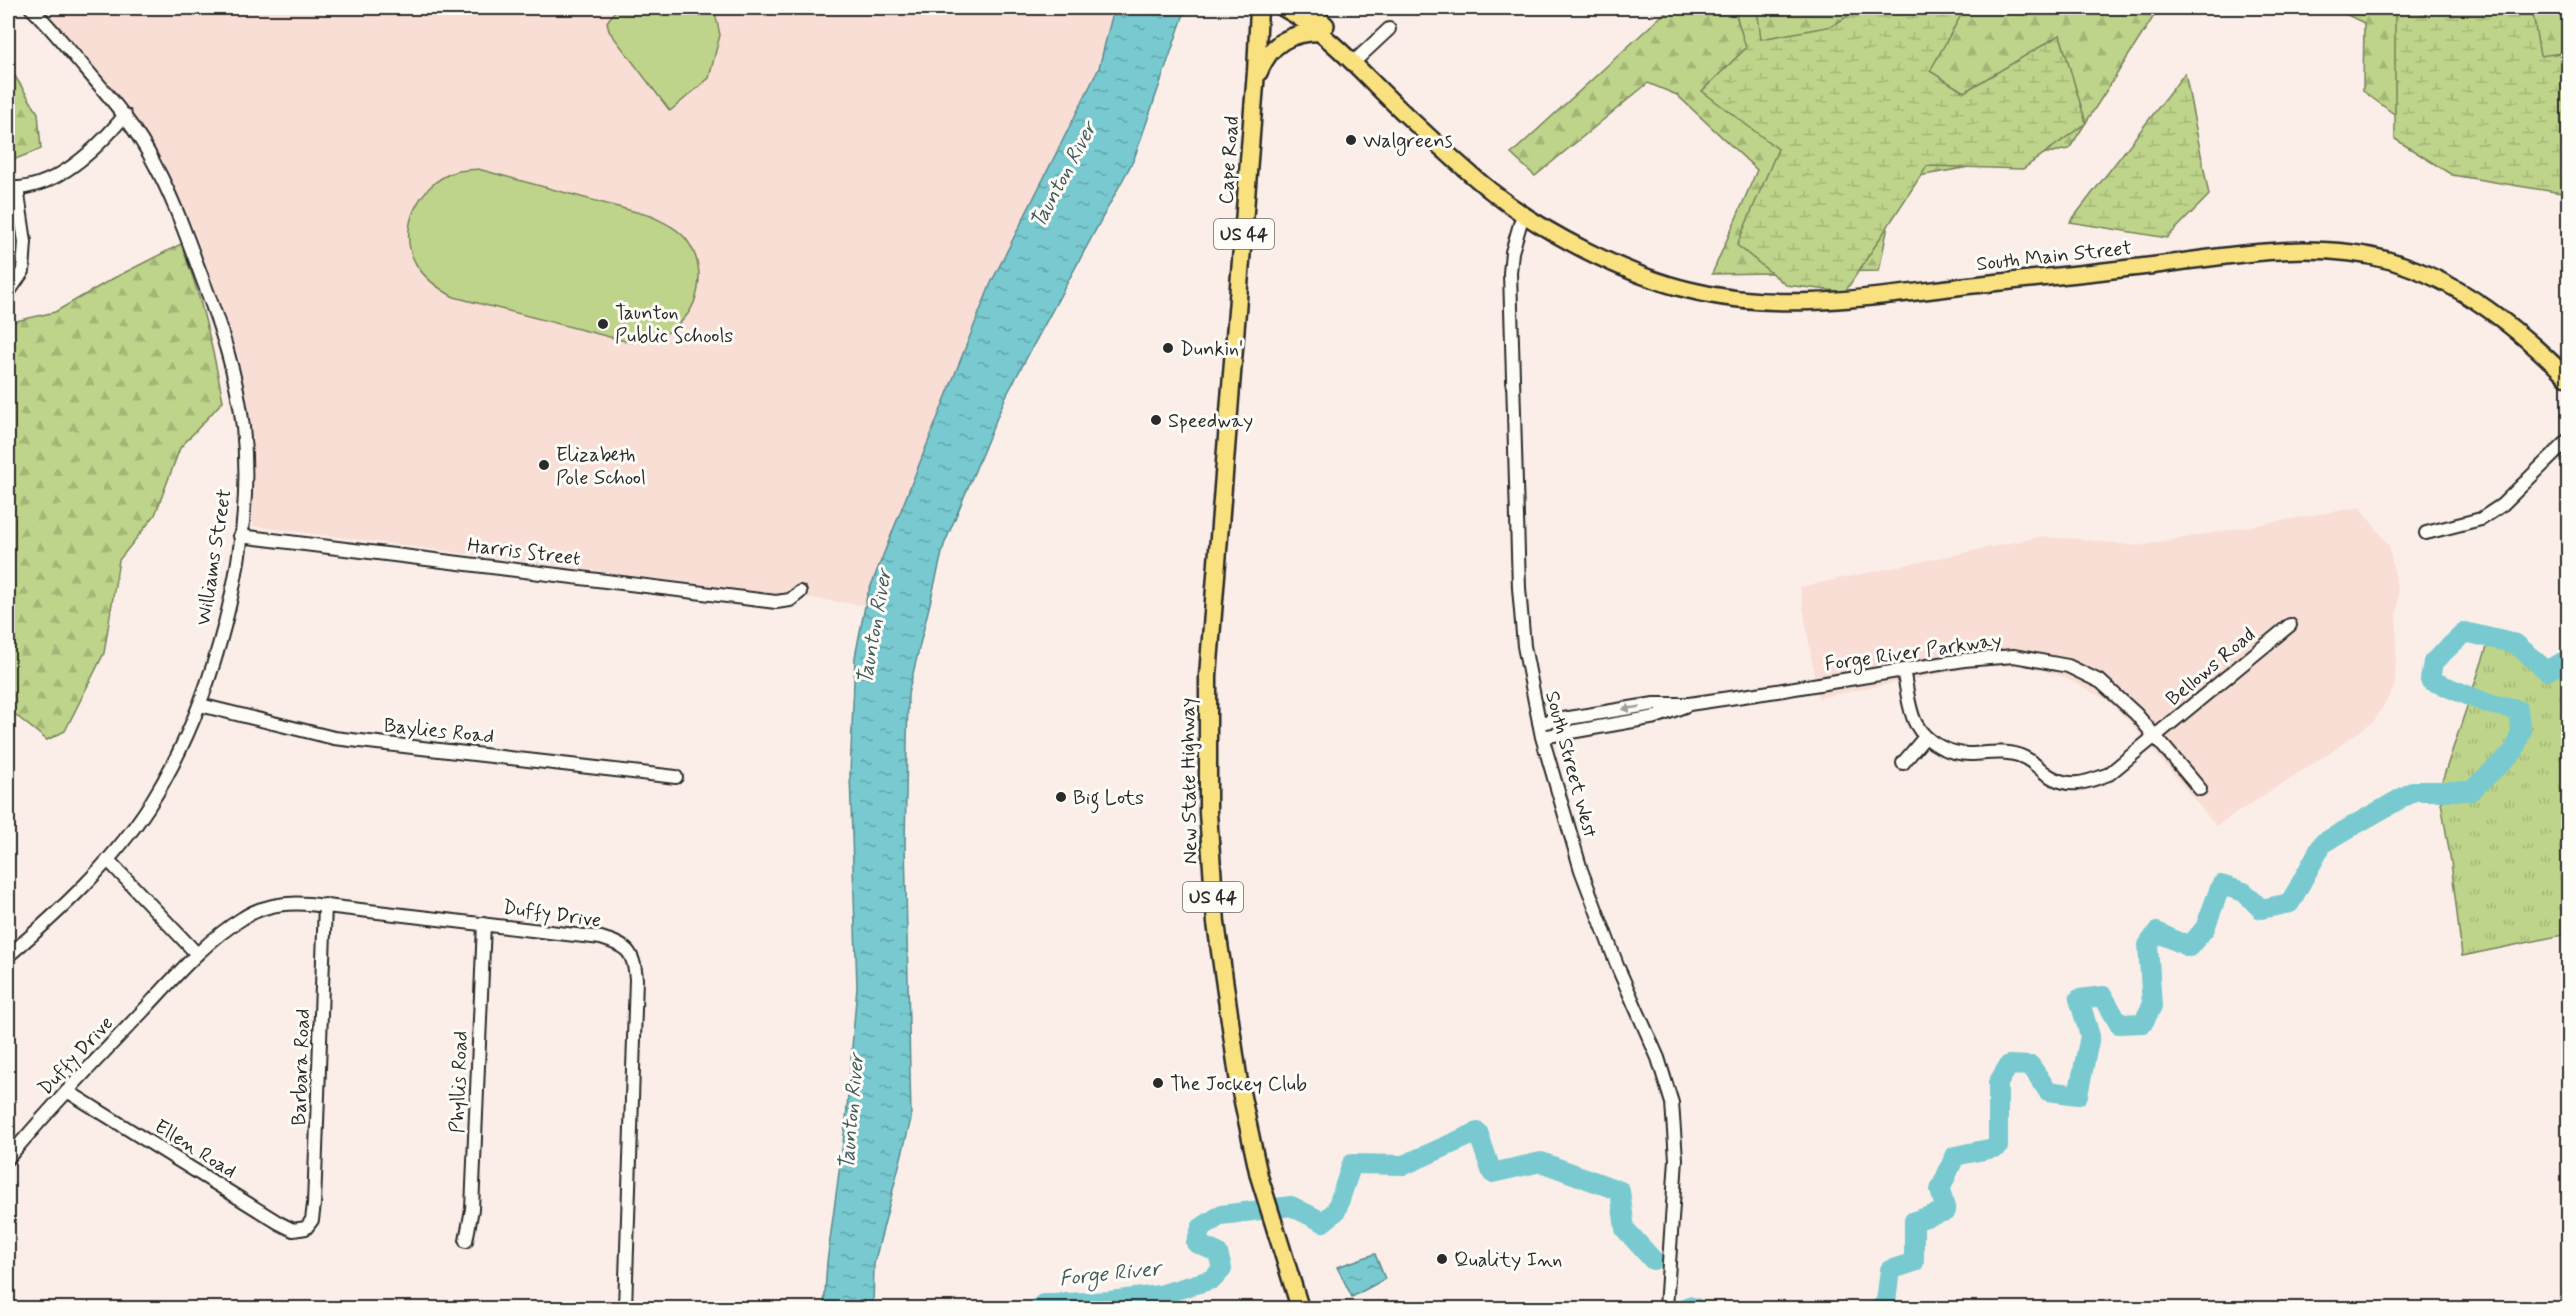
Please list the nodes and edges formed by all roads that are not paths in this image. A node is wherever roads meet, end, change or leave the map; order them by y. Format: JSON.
{"nodes":[{"id":1,"x":31,"y":8,"type":"edge"},
{"id":2,"x":1259,"y":8,"type":"edge"},
{"id":3,"x":1283,"y":8,"type":"edge"},
{"id":4,"x":1308,"y":8,"type":"edge"},
{"id":5,"x":1389,"y":29,"type":"dead end"},
{"id":6,"x":1321,"y":32,"type":"junction"},
{"id":7,"x":1357,"y":59,"type":"junction"},
{"id":8,"x":1255,"y":87,"type":"junction"},
{"id":9,"x":1389,"y":98,"type":"junction"},
{"id":10,"x":125,"y":115,"type":"junction"},
{"id":11,"x":12,"y":188,"type":"edge"},
{"id":12,"x":1523,"y":214,"type":"junction"},
{"id":13,"x":8,"y":292,"type":"edge"},
{"id":14,"x":2568,"y":378,"type":"edge"},
{"id":15,"x":2568,"y":440,"type":"edge"},
{"id":16,"x":1226,"y":460,"type":"joint"},
{"id":17,"x":2426,"y":533,"type":"dead end"},
{"id":18,"x":240,"y":536,"type":"junction"},
{"id":19,"x":800,"y":592,"type":"dead end"},
{"id":20,"x":2290,"y":625,"type":"dead end"},
{"id":21,"x":1903,"y":670,"type":"junction"},
{"id":22,"x":1689,"y":704,"type":"junction"},
{"id":23,"x":201,"y":705,"type":"junction"},
{"id":24,"x":1539,"y":723,"type":"junction"},
{"id":25,"x":1542,"y":737,"type":"junction"},
{"id":26,"x":1925,"y":737,"type":"junction"},
{"id":27,"x":2155,"y":737,"type":"junction"},
{"id":28,"x":1903,"y":763,"type":"dead end"},
{"id":29,"x":676,"y":777,"type":"dead end"},
{"id":30,"x":2200,"y":789,"type":"dead end"},
{"id":31,"x":108,"y":860,"type":"junction"},
{"id":32,"x":326,"y":905,"type":"junction"},
{"id":33,"x":484,"y":924,"type":"junction"},
{"id":34,"x":197,"y":954,"type":"junction"},
{"id":35,"x":8,"y":956,"type":"edge"},
{"id":36,"x":67,"y":1091,"type":"junction"},
{"id":37,"x":8,"y":1158,"type":"edge"},
{"id":38,"x":306,"y":1228,"type":"joint"},
{"id":39,"x":466,"y":1241,"type":"dead end"},
{"id":40,"x":625,"y":1308,"type":"edge"},
{"id":41,"x":1300,"y":1308,"type":"edge"},
{"id":42,"x":1666,"y":1308,"type":"edge"}],
"edges":[{"from":1,"to":10,"type":"street","name":"Williams Street"},
{"from":2,"to":8,"type":"highway","name":"Cape Road","number":"US 44"},
{"from":3,"to":6,"type":"main road"},
{"from":4,"to":7,"type":"main road"},
{"from":5,"to":7,"type":"street"},
{"from":6,"to":8,"type":"highway"},
{"from":6,"to":9,"type":"main road"},
{"from":7,"to":9,"type":"main road"},
{"from":8,"to":16,"type":"highway","name":"Cape Road","number":"US 44"},
{"from":9,"to":12,"type":"main road","name":"South Main Street"},
{"from":10,"to":11,"type":"street"},
{"from":10,"to":18,"type":"street","name":"Williams Street"},
{"from":11,"to":13,"type":"street"},
{"from":12,"to":14,"type":"main road","name":"South Main Street"},
{"from":12,"to":24,"type":"street","name":"South Street West"},
{"from":15,"to":17,"type":"street"},
{"from":16,"to":41,"type":"highway","name":"New State Highway","number":"US 44"},
{"from":18,"to":19,"type":"street","name":"Harris Street"},
{"from":18,"to":23,"type":"street","name":"Williams Street"},
{"from":20,"to":27,"type":"street","name":"Bellows Road"},
{"from":21,"to":22,"type":"street","name":"Forge River Parkway"},
{"from":21,"to":26,"type":"street"},
{"from":21,"to":27,"type":"street","name":"Forge River Parkway"},
{"from":22,"to":24,"type":"street","name":"Forge River Parkway","one_way":true},
{"from":22,"to":25,"type":"street","name":"Forge River Parkway"},
{"from":23,"to":29,"type":"street","name":"Baylies Road"},
{"from":23,"to":31,"type":"street","name":"Williams Street"},
{"from":24,"to":25,"type":"street","name":"South Street West"},
{"from":25,"to":42,"type":"street","name":"South Street West"},
{"from":26,"to":27,"type":"street","name":"Bellows Road"},
{"from":26,"to":28,"type":"street"},
{"from":27,"to":30,"type":"street","name":"Forge River Parkway"},
{"from":31,"to":34,"type":"street"},
{"from":31,"to":35,"type":"street","name":"Williams Street"},
{"from":32,"to":33,"type":"street","name":"Duffy Drive"},
{"from":32,"to":34,"type":"street","name":"Duffy Drive"},
{"from":32,"to":38,"type":"street","name":"Barbara Road"},
{"from":33,"to":39,"type":"street","name":"Phyllis Road"},
{"from":33,"to":40,"type":"street","name":"Duffy Drive"},
{"from":34,"to":36,"type":"street","name":"Duffy Drive"},
{"from":36,"to":37,"type":"street","name":"Duffy Drive"},
{"from":36,"to":38,"type":"street","name":"Ellen Road"}]}
